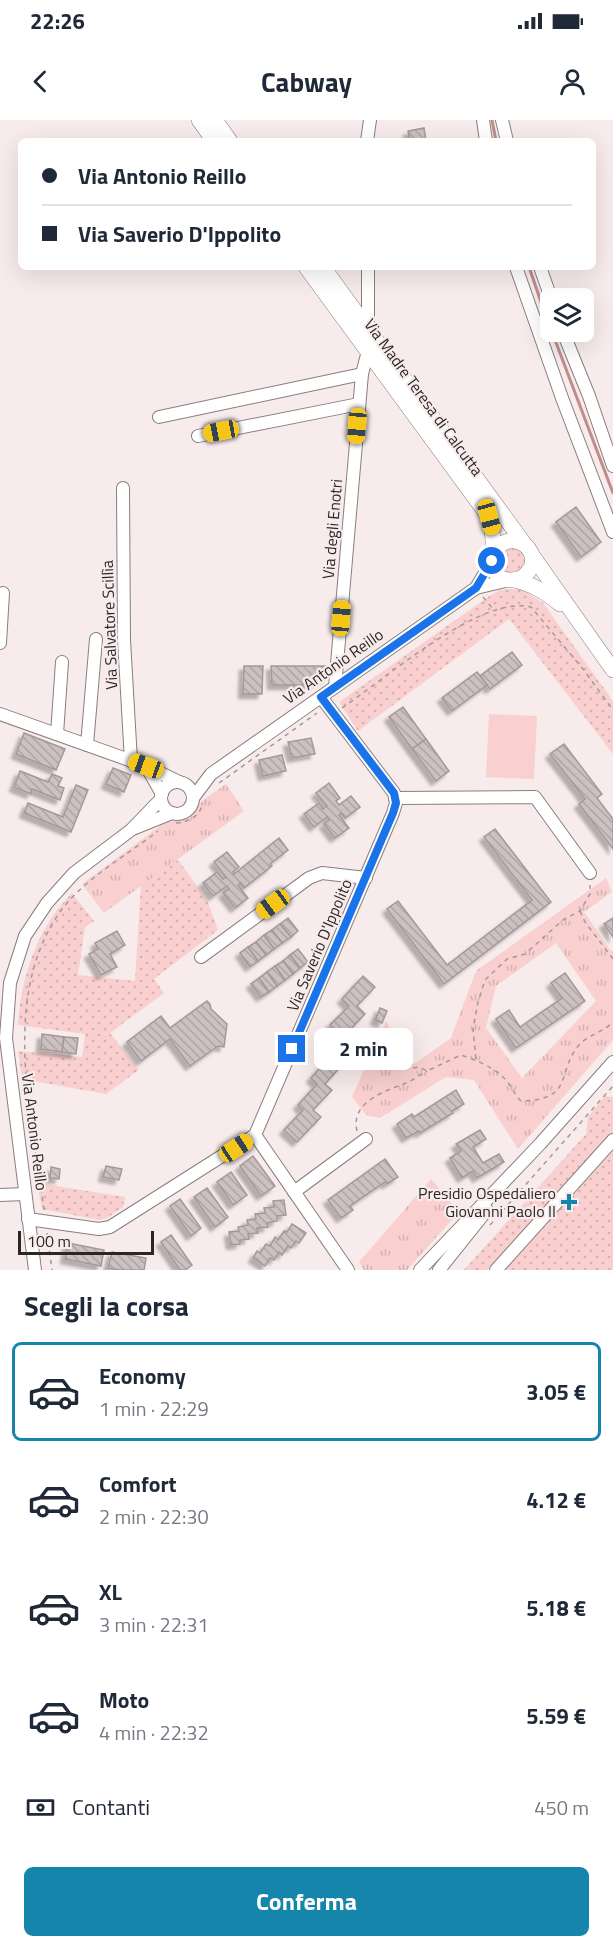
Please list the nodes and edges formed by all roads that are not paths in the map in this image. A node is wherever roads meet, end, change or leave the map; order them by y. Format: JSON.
{"nodes":[{"id":1,"x":199,"y":120,"type":"edge"},
{"id":2,"x":215,"y":120,"type":"edge"},
{"id":3,"x":370,"y":120,"type":"edge"},
{"id":4,"x":483,"y":120,"type":"edge"},
{"id":5,"x":502,"y":120,"type":"edge"},
{"id":6,"x":212,"y":138,"type":"edge"},
{"id":7,"x":228,"y":138,"type":"edge"},
{"id":8,"x":367,"y":138,"type":"edge"},
{"id":9,"x":486,"y":138,"type":"edge"},
{"id":10,"x":506,"y":138,"type":"edge"},
{"id":11,"x":308,"y":270,"type":"edge"},
{"id":12,"x":324,"y":270,"type":"edge"},
{"id":13,"x":368,"y":270,"type":"edge"},
{"id":14,"x":517,"y":270,"type":"edge"},
{"id":15,"x":541,"y":270,"type":"edge"},
{"id":16,"x":547,"y":288,"type":"edge"},
{"id":17,"x":368,"y":328,"type":"junction"},
{"id":18,"x":567,"y":342,"type":"edge"},
{"id":19,"x":368,"y":351,"type":"junction"},
{"id":20,"x":362,"y":374,"type":"junction"},
{"id":21,"x":359,"y":404,"type":"junction"},
{"id":22,"x":159,"y":417,"type":"dead end"},
{"id":23,"x":198,"y":436,"type":"dead end"},
{"id":24,"x":613,"y":466,"type":"edge"},
{"id":25,"x":123,"y":488,"type":"dead end"},
{"id":26,"x":613,"y":532,"type":"edge"},
{"id":27,"x":528,"y":550,"type":"junction"},
{"id":28,"x":492,"y":558,"type":"junction"},
{"id":29,"x":512,"y":580,"type":"junction"},
{"id":30,"x":476,"y":588,"type":"junction"},
{"id":31,"x":3,"y":593,"type":"dead end"},
{"id":32,"x":576,"y":618,"type":"junction"},
{"id":33,"x":96,"y":639,"type":"dead end"},
{"id":34,"x":0,"y":643,"type":"edge"},
{"id":35,"x":62,"y":662,"type":"dead end"},
{"id":36,"x":613,"y":670,"type":"edge"},
{"id":37,"x":335,"y":687,"type":"junction"},
{"id":38,"x":321,"y":697,"type":"junction"},
{"id":39,"x":0,"y":714,"type":"edge"},
{"id":40,"x":57,"y":734,"type":"junction"},
{"id":41,"x":87,"y":745,"type":"junction"},
{"id":42,"x":131,"y":761,"type":"junction"},
{"id":43,"x":146,"y":766,"type":"junction"},
{"id":44,"x":214,"y":780,"type":"junction"},
{"id":45,"x":182,"y":783,"type":"junction"},
{"id":46,"x":161,"y":797,"type":"junction"},
{"id":47,"x":395,"y":798,"type":"junction"},
{"id":48,"x":198,"y":799,"type":"junction"},
{"id":49,"x":171,"y":819,"type":"junction"},
{"id":50,"x":131,"y":830,"type":"junction"},
{"id":51,"x":590,"y":873,"type":"road end"},
{"id":52,"x":366,"y":878,"type":"junction"},
{"id":53,"x":201,"y":957,"type":"dead end"},
{"id":54,"x":613,"y":1062,"type":"edge"},
{"id":55,"x":255,"y":1135,"type":"junction"},
{"id":56,"x":613,"y":1140,"type":"edge"},
{"id":57,"x":363,"y":1141,"type":"road end"},
{"id":58,"x":540,"y":1143,"type":"junction"},
{"id":59,"x":294,"y":1192,"type":"junction"},
{"id":60,"x":25,"y":1194,"type":"junction"},
{"id":61,"x":0,"y":1195,"type":"edge"},
{"id":62,"x":28,"y":1220,"type":"junction"},
{"id":63,"x":35,"y":1270,"type":"edge"},
{"id":64,"x":348,"y":1270,"type":"edge"},
{"id":65,"x":420,"y":1270,"type":"edge"},
{"id":66,"x":439,"y":1270,"type":"edge"},
{"id":67,"x":496,"y":1270,"type":"edge"}],
"edges":[{"from":1,"to":6,"type":"main road"},
{"from":2,"to":7,"type":"main road"},
{"from":3,"to":8,"type":"street"},
{"from":4,"to":9,"type":"street"},
{"from":5,"to":10,"type":"street"},
{"from":11,"to":19,"type":"main road","name":"Via Madre Teresa di Calcutta"},
{"from":12,"to":17,"type":"main road","name":"Via Madre Teresa di Calcutta"},
{"from":13,"to":17,"type":"street"},
{"from":14,"to":26,"type":"street"},
{"from":15,"to":16,"type":"street"},
{"from":17,"to":27,"type":"main road","name":"Via Madre Teresa di Calcutta"},
{"from":18,"to":24,"type":"street"},
{"from":19,"to":20,"type":"street","name":"Via degli Enotri"},
{"from":19,"to":28,"type":"main road","name":"Via Madre Teresa di Calcutta"},
{"from":20,"to":21,"type":"street","name":"Via degli Enotri"},
{"from":20,"to":22,"type":"street"},
{"from":21,"to":23,"type":"street"},
{"from":21,"to":37,"type":"street","name":"Via degli Enotri"},
{"from":25,"to":42,"type":"street","name":"Via Salvatore Scillìa"},
{"from":27,"to":28,"type":"main road"},
{"from":27,"to":29,"type":"main road"},
{"from":27,"to":32,"type":"main road"},
{"from":28,"to":29,"type":"main road"},
{"from":28,"to":30,"type":"street","name":"Via Antonio Reillo"},
{"from":29,"to":30,"type":"street","name":"Via Antonio Reillo"},
{"from":29,"to":32,"type":"main road"},
{"from":30,"to":37,"type":"street","name":"Via Antonio Reillo"},
{"from":31,"to":34,"type":"street"},
{"from":32,"to":36,"type":"main road"},
{"from":33,"to":41,"type":"street"},
{"from":35,"to":40,"type":"street"},
{"from":37,"to":38,"type":"street","name":"Via Antonio Reillo"},
{"from":38,"to":44,"type":"street","name":"Via Antonio Reillo"},
{"from":38,"to":47,"type":"street"},
{"from":39,"to":40,"type":"street"},
{"from":40,"to":41,"type":"street"},
{"from":41,"to":42,"type":"street"},
{"from":42,"to":43,"type":"street"},
{"from":43,"to":45,"type":"street"},
{"from":43,"to":46,"type":"street"},
{"from":44,"to":45,"type":"street","name":"Via Antonio Reillo"},
{"from":44,"to":48,"type":"street","name":"Via Antonio Reillo"},
{"from":45,"to":46,"type":"street"},
{"from":45,"to":48,"type":"street"},
{"from":46,"to":49,"type":"street"},
{"from":46,"to":50,"type":"street","name":"Via Antonio Reillo"},
{"from":47,"to":51,"type":"street"},
{"from":47,"to":52,"type":"street","name":"Via Saverio D'Ippolito"},
{"from":48,"to":49,"type":"street"},
{"from":49,"to":50,"type":"street","name":"Via Antonio Reillo"},
{"from":50,"to":60,"type":"street","name":"Via Antonio Reillo"},
{"from":52,"to":53,"type":"street"},
{"from":52,"to":55,"type":"street","name":"Via Saverio D'Ippolito"},
{"from":54,"to":58,"type":"street"},
{"from":55,"to":59,"type":"street"},
{"from":55,"to":62,"type":"street"},
{"from":56,"to":67,"type":"street"},
{"from":57,"to":59,"type":"street"},
{"from":58,"to":65,"type":"street"},
{"from":58,"to":66,"type":"street"},
{"from":59,"to":64,"type":"street"},
{"from":60,"to":61,"type":"street"},
{"from":60,"to":62,"type":"street","name":"Via Antonio Reillo"},
{"from":62,"to":63,"type":"street","name":"Via Antonio Reillo"}]}
